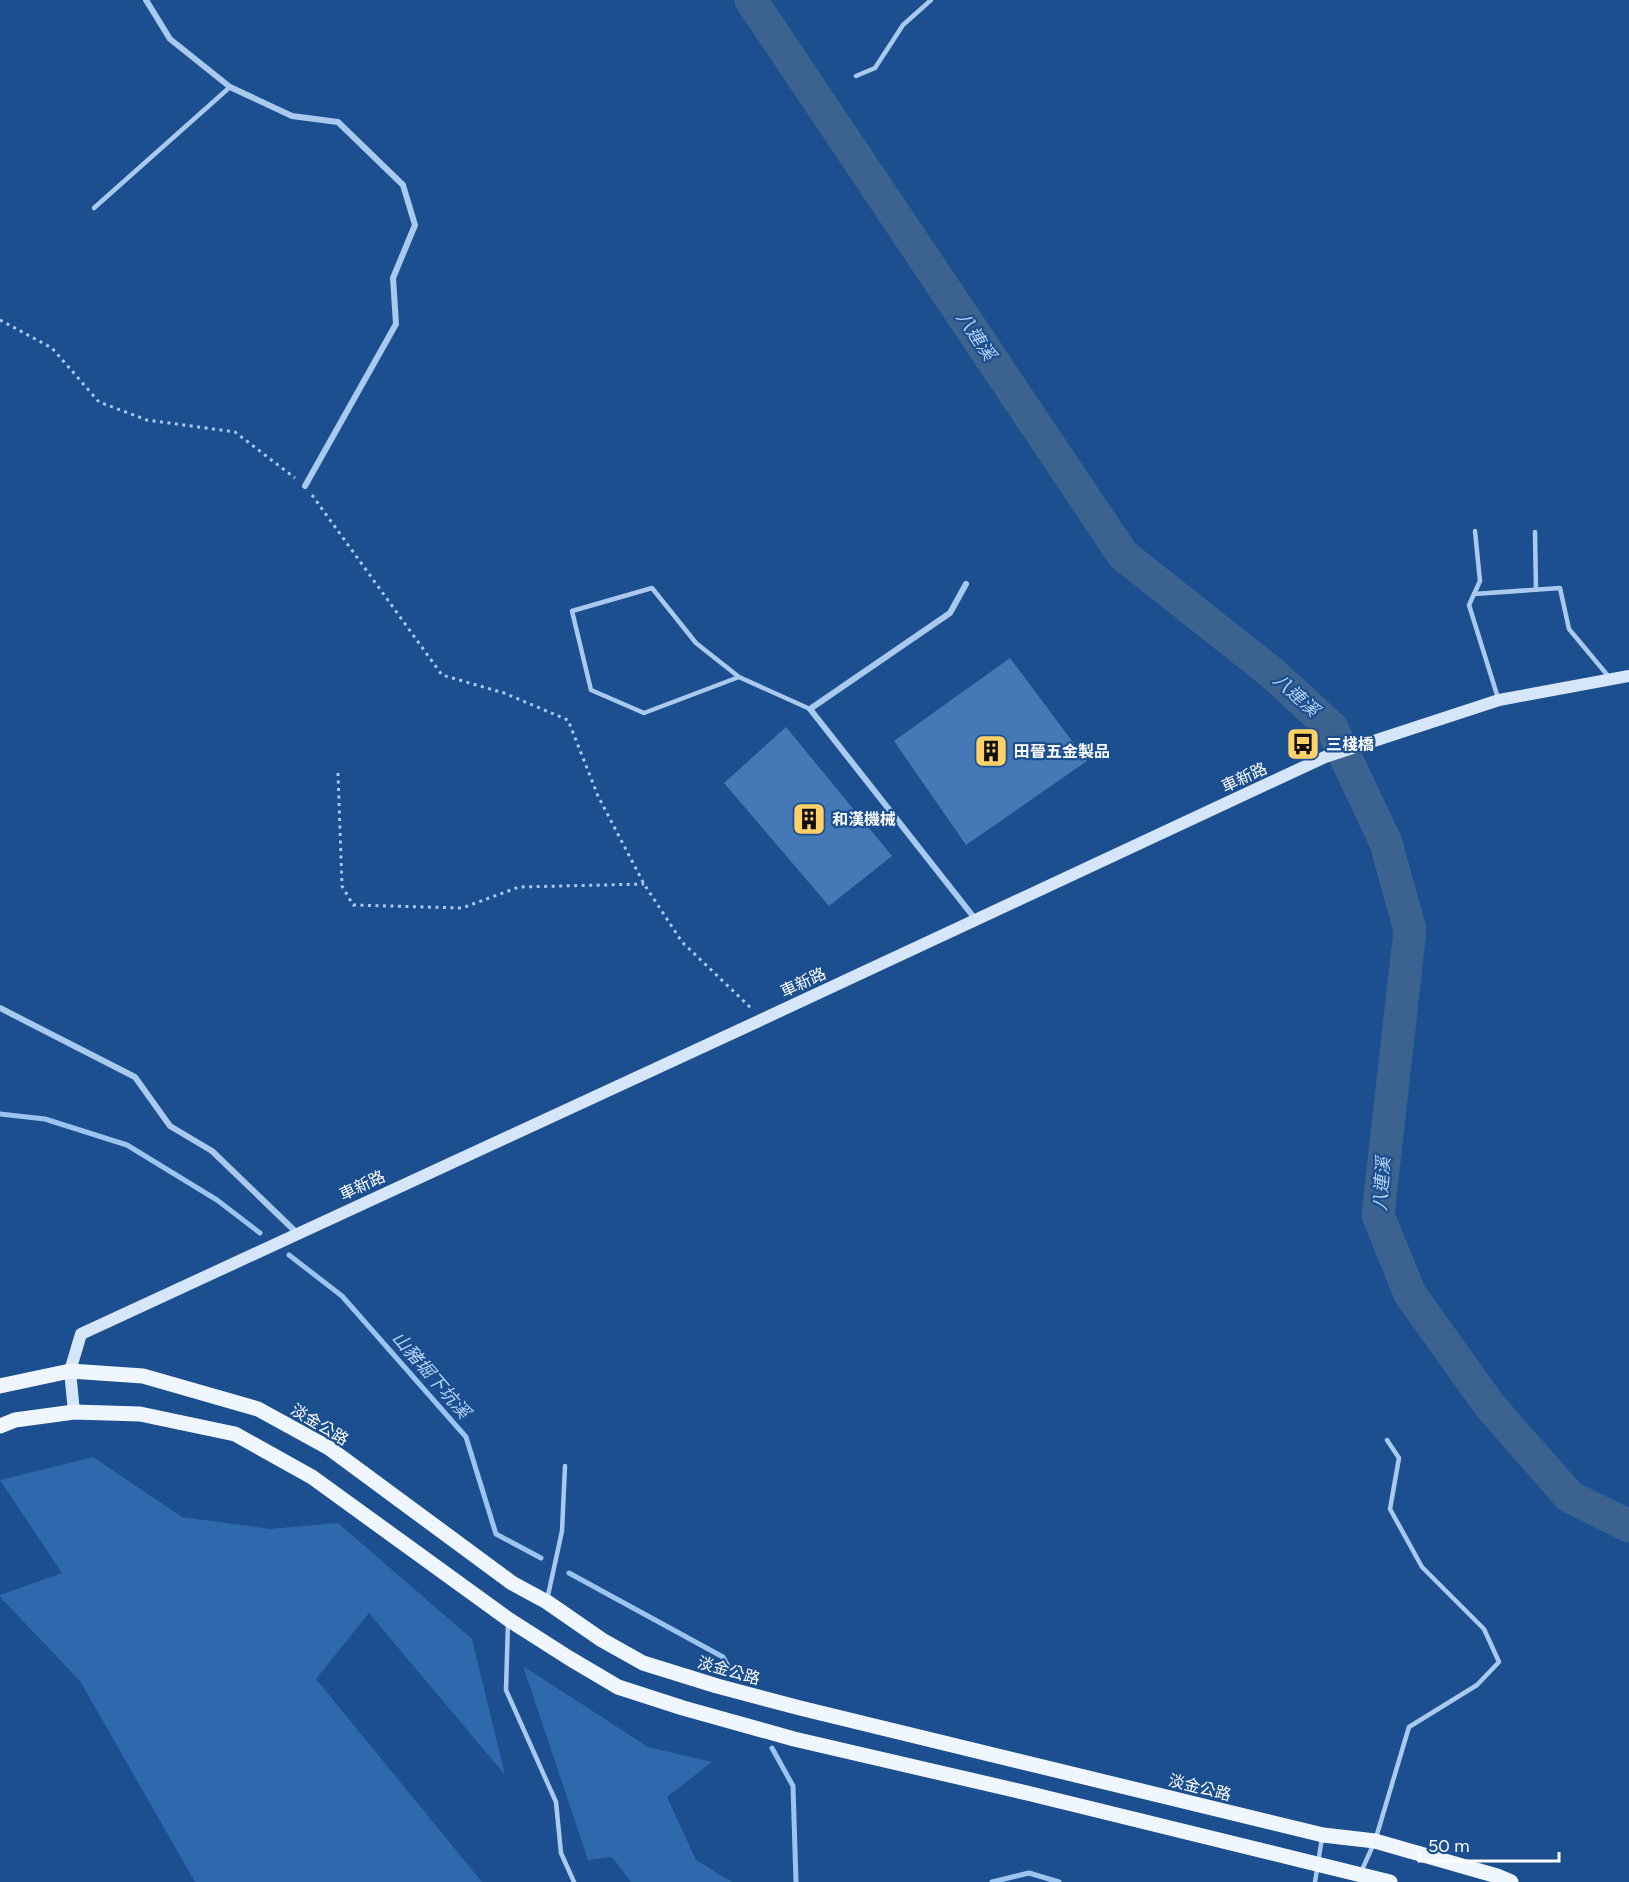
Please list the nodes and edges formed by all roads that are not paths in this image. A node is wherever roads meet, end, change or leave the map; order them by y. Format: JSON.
{"nodes":[{"id":1,"x":146,"y":0,"type":"edge"},
{"id":2,"x":931,"y":0,"type":"edge"},
{"id":3,"x":856,"y":76,"type":"dead end"},
{"id":4,"x":230,"y":87,"type":"junction"},
{"id":5,"x":94,"y":208,"type":"dead end"},
{"id":6,"x":305,"y":486,"type":"road end"},
{"id":7,"x":1475,"y":531,"type":"dead end"},
{"id":8,"x":1535,"y":532,"type":"dead end"},
{"id":9,"x":966,"y":584,"type":"dead end"},
{"id":10,"x":1536,"y":590,"type":"junction"},
{"id":11,"x":1474,"y":594,"type":"junction"},
{"id":12,"x":1629,"y":676,"type":"edge"},
{"id":13,"x":739,"y":677,"type":"junction"},
{"id":14,"x":1610,"y":679,"type":"junction"},
{"id":15,"x":1499,"y":700,"type":"junction"},
{"id":16,"x":810,"y":709,"type":"junction"},
{"id":17,"x":976,"y":920,"type":"junction"},
{"id":18,"x":0,"y":1008,"type":"edge"},
{"id":19,"x":297,"y":1233,"type":"junction"},
{"id":20,"x":70,"y":1371,"type":"junction"},
{"id":21,"x":0,"y":1386,"type":"edge"},
{"id":22,"x":74,"y":1412,"type":"junction"},
{"id":23,"x":0,"y":1426,"type":"edge"},
{"id":24,"x":1387,"y":1440,"type":"dead end"},
{"id":25,"x":565,"y":1466,"type":"dead end"},
{"id":26,"x":546,"y":1602,"type":"junction"},
{"id":27,"x":508,"y":1619,"type":"junction"},
{"id":28,"x":1323,"y":1835,"type":"junction"},
{"id":29,"x":1375,"y":1841,"type":"junction"},
{"id":30,"x":1318,"y":1864,"type":"junction"},
{"id":31,"x":1360,"y":1875,"type":"junction"},
{"id":32,"x":574,"y":1882,"type":"edge"},
{"id":33,"x":1315,"y":1882,"type":"edge"},
{"id":34,"x":1390,"y":1882,"type":"edge"},
{"id":35,"x":1511,"y":1882,"type":"edge"}],
"edges":[{"from":1,"to":4,"type":"street"},
{"from":2,"to":3,"type":"lane"},
{"from":4,"to":5,"type":"lane"},
{"from":4,"to":6,"type":"street"},
{"from":7,"to":11,"type":"lane"},
{"from":8,"to":10,"type":"lane"},
{"from":9,"to":16,"type":"street"},
{"from":10,"to":11,"type":"lane"},
{"from":10,"to":14,"type":"lane"},
{"from":11,"to":15,"type":"lane"},
{"from":12,"to":14,"type":"street","name":"車新路"},
{"from":13,"to":13,"type":"lane"},
{"from":13,"to":16,"type":"lane"},
{"from":14,"to":15,"type":"street","name":"車新路"},
{"from":15,"to":17,"type":"street","name":"車新路"},
{"from":16,"to":17,"type":"street"},
{"from":17,"to":19,"type":"street","name":"車新路"},
{"from":18,"to":19,"type":"street"},
{"from":19,"to":20,"type":"street","name":"車新路"},
{"from":20,"to":21,"type":"main road","name":"淡金公路"},
{"from":20,"to":22,"type":"street","name":"車新路"},
{"from":20,"to":26,"type":"main road","name":"淡金公路"},
{"from":22,"to":23,"type":"main road"},
{"from":22,"to":27,"type":"main road"},
{"from":24,"to":29,"type":"lane"},
{"from":25,"to":26,"type":"lane"},
{"from":26,"to":28,"type":"main road","name":"淡金公路"},
{"from":27,"to":30,"type":"main road"},
{"from":27,"to":32,"type":"lane"},
{"from":28,"to":29,"type":"main road","name":"淡金公路"},
{"from":28,"to":30,"type":"lane"},
{"from":29,"to":31,"type":"lane"},
{"from":29,"to":35,"type":"main road","name":"淡金公路"},
{"from":30,"to":31,"type":"main road"},
{"from":30,"to":33,"type":"lane"},
{"from":31,"to":34,"type":"main road"}]}
